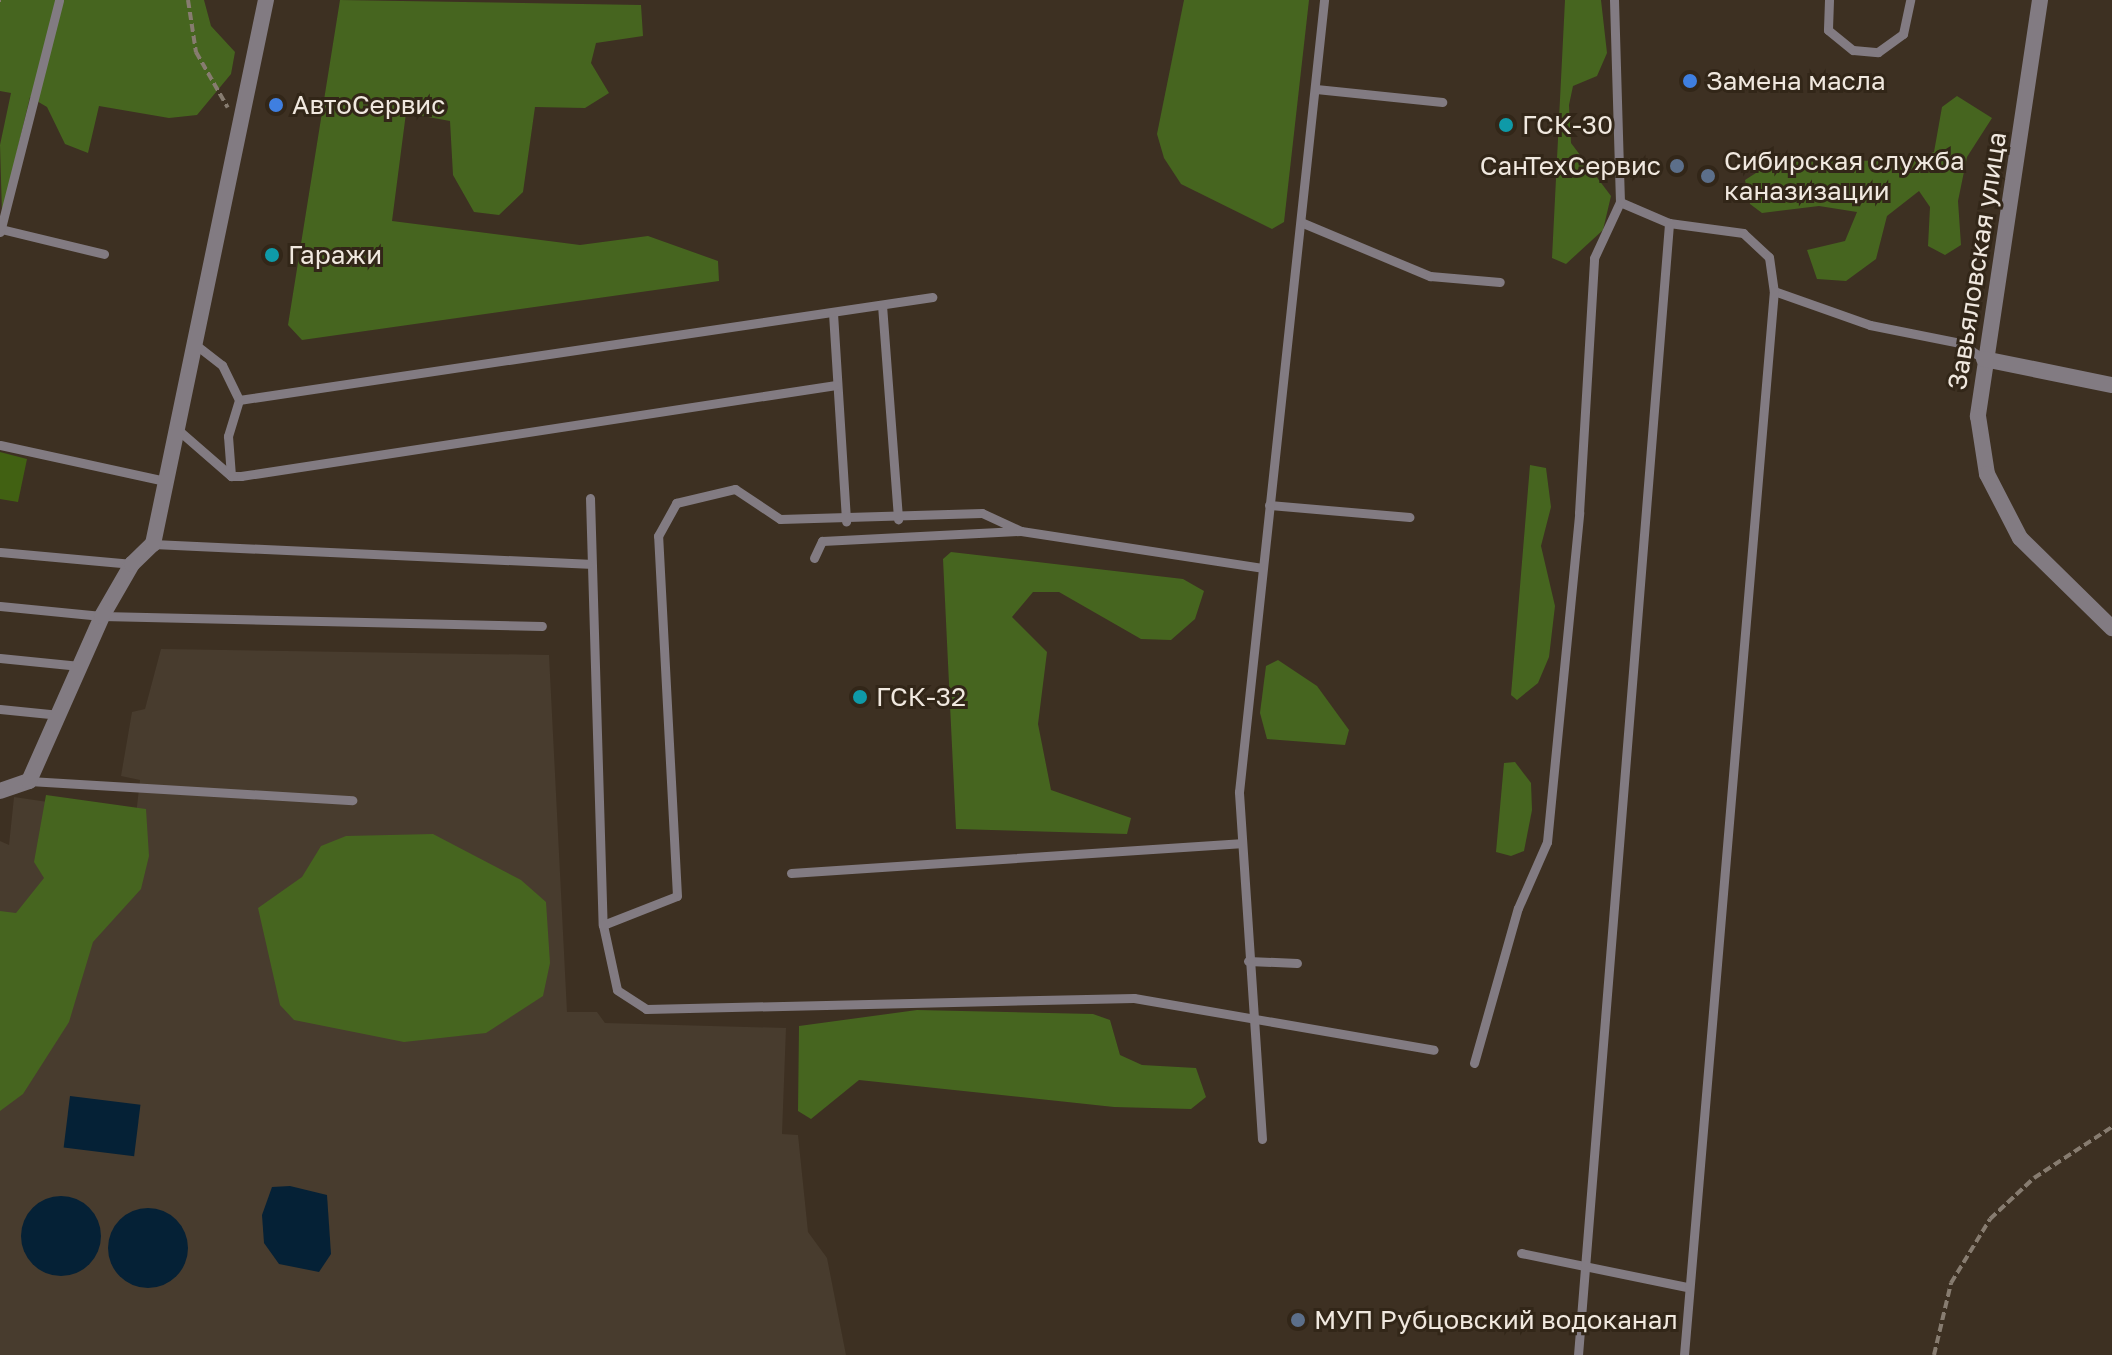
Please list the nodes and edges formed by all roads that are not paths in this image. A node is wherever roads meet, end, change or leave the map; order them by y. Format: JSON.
{"nodes":[{"id":1,"x":59,"y":0,"type":"edge"},
{"id":2,"x":266,"y":0,"type":"edge"},
{"id":3,"x":1324,"y":0,"type":"edge"},
{"id":4,"x":1614,"y":0,"type":"edge"},
{"id":5,"x":1829,"y":0,"type":"edge"},
{"id":6,"x":1910,"y":0,"type":"edge"},
{"id":7,"x":2040,"y":0,"type":"edge"},
{"id":8,"x":1316,"y":89,"type":"junction"},
{"id":9,"x":1442,"y":102,"type":"dead end"},
{"id":10,"x":1620,"y":202,"type":"junction"},
{"id":11,"x":1303,"y":223,"type":"junction"},
{"id":12,"x":1669,"y":223,"type":"junction"},
{"id":13,"x":0,"y":230,"type":"edge"},
{"id":14,"x":104,"y":254,"type":"dead end"},
{"id":15,"x":1500,"y":282,"type":"dead end"},
{"id":16,"x":1774,"y":291,"type":"junction"},
{"id":17,"x":932,"y":297,"type":"dead end"},
{"id":18,"x":882,"y":305,"type":"junction"},
{"id":19,"x":833,"y":313,"type":"junction"},
{"id":20,"x":196,"y":345,"type":"junction"},
{"id":21,"x":1984,"y":359,"type":"junction"},
{"id":22,"x":836,"y":385,"type":"junction"},
{"id":23,"x":2112,"y":385,"type":"edge"},
{"id":24,"x":239,"y":400,"type":"junction"},
{"id":25,"x":174,"y":427,"type":"junction"},
{"id":26,"x":0,"y":445,"type":"edge"},
{"id":27,"x":231,"y":476,"type":"junction"},
{"id":28,"x":165,"y":481,"type":"junction"},
{"id":29,"x":590,"y":498,"type":"dead end"},
{"id":30,"x":1269,"y":505,"type":"junction"},
{"id":31,"x":1409,"y":517,"type":"dead end"},
{"id":32,"x":898,"y":519,"type":"junction"},
{"id":33,"x":846,"y":522,"type":"junction"},
{"id":34,"x":1021,"y":531,"type":"junction"},
{"id":35,"x":153,"y":544,"type":"junction"},
{"id":36,"x":0,"y":552,"type":"edge"},
{"id":37,"x":814,"y":558,"type":"dead end"},
{"id":38,"x":132,"y":564,"type":"junction"},
{"id":39,"x":588,"y":564,"type":"junction"},
{"id":40,"x":1262,"y":568,"type":"junction"},
{"id":41,"x":0,"y":606,"type":"edge"},
{"id":42,"x":102,"y":616,"type":"junction"},
{"id":43,"x":542,"y":626,"type":"dead end"},
{"id":44,"x":2112,"y":628,"type":"edge"},
{"id":45,"x":0,"y":658,"type":"edge"},
{"id":46,"x":82,"y":666,"type":"junction"},
{"id":47,"x":0,"y":709,"type":"edge"},
{"id":48,"x":63,"y":715,"type":"junction"},
{"id":49,"x":29,"y":781,"type":"junction"},
{"id":50,"x":0,"y":791,"type":"edge"},
{"id":51,"x":352,"y":800,"type":"dead end"},
{"id":52,"x":1240,"y":843,"type":"junction"},
{"id":53,"x":791,"y":873,"type":"dead end"},
{"id":54,"x":603,"y":925,"type":"junction"},
{"id":55,"x":1248,"y":961,"type":"junction"},
{"id":56,"x":1297,"y":963,"type":"dead end"},
{"id":57,"x":1252,"y":1022,"type":"junction"},
{"id":58,"x":1434,"y":1050,"type":"dead end"},
{"id":59,"x":1474,"y":1063,"type":"dead end"},
{"id":60,"x":1262,"y":1139,"type":"dead end"},
{"id":61,"x":1521,"y":1253,"type":"dead end"},
{"id":62,"x":1585,"y":1270,"type":"junction"},
{"id":63,"x":1686,"y":1287,"type":"junction"},
{"id":64,"x":1578,"y":1355,"type":"edge"},
{"id":65,"x":1684,"y":1355,"type":"edge"}],
"edges":[{"from":1,"to":13,"type":"lane"},
{"from":2,"to":20,"type":"street"},
{"from":3,"to":8,"type":"lane"},
{"from":4,"to":10,"type":"lane"},
{"from":5,"to":6,"type":"lane"},
{"from":7,"to":21,"type":"street","name":"Завьяловская улица"},
{"from":8,"to":9,"type":"lane"},
{"from":8,"to":11,"type":"lane"},
{"from":10,"to":12,"type":"lane"},
{"from":10,"to":59,"type":"lane"},
{"from":11,"to":15,"type":"lane"},
{"from":11,"to":30,"type":"lane"},
{"from":12,"to":16,"type":"lane"},
{"from":12,"to":62,"type":"lane"},
{"from":13,"to":14,"type":"lane"},
{"from":16,"to":21,"type":"lane"},
{"from":16,"to":63,"type":"lane"},
{"from":17,"to":18,"type":"lane"},
{"from":18,"to":19,"type":"lane"},
{"from":18,"to":32,"type":"lane"},
{"from":19,"to":22,"type":"lane"},
{"from":19,"to":24,"type":"lane"},
{"from":20,"to":24,"type":"lane"},
{"from":20,"to":25,"type":"street"},
{"from":21,"to":23,"type":"street"},
{"from":21,"to":44,"type":"street","name":"Завьяловская улица"},
{"from":22,"to":27,"type":"lane"},
{"from":22,"to":33,"type":"lane"},
{"from":24,"to":27,"type":"lane"},
{"from":25,"to":27,"type":"lane"},
{"from":25,"to":28,"type":"street"},
{"from":26,"to":28,"type":"lane"},
{"from":28,"to":35,"type":"street"},
{"from":29,"to":39,"type":"lane"},
{"from":30,"to":31,"type":"lane"},
{"from":30,"to":40,"type":"lane"},
{"from":32,"to":33,"type":"lane"},
{"from":32,"to":34,"type":"lane"},
{"from":33,"to":54,"type":"lane"},
{"from":34,"to":37,"type":"lane"},
{"from":34,"to":40,"type":"lane"},
{"from":35,"to":38,"type":"street"},
{"from":35,"to":39,"type":"lane"},
{"from":36,"to":38,"type":"lane"},
{"from":38,"to":42,"type":"street"},
{"from":39,"to":54,"type":"lane"},
{"from":40,"to":52,"type":"lane"},
{"from":41,"to":42,"type":"lane"},
{"from":42,"to":43,"type":"lane"},
{"from":42,"to":46,"type":"street"},
{"from":45,"to":46,"type":"lane"},
{"from":46,"to":48,"type":"street"},
{"from":47,"to":48,"type":"lane"},
{"from":48,"to":49,"type":"street"},
{"from":49,"to":50,"type":"street"},
{"from":49,"to":51,"type":"lane"},
{"from":52,"to":53,"type":"lane"},
{"from":52,"to":55,"type":"lane"},
{"from":54,"to":57,"type":"lane"},
{"from":55,"to":56,"type":"lane"},
{"from":55,"to":57,"type":"lane"},
{"from":57,"to":58,"type":"lane"},
{"from":57,"to":60,"type":"lane"},
{"from":61,"to":62,"type":"lane"},
{"from":62,"to":63,"type":"lane"},
{"from":62,"to":64,"type":"lane"},
{"from":63,"to":65,"type":"lane"}]}
